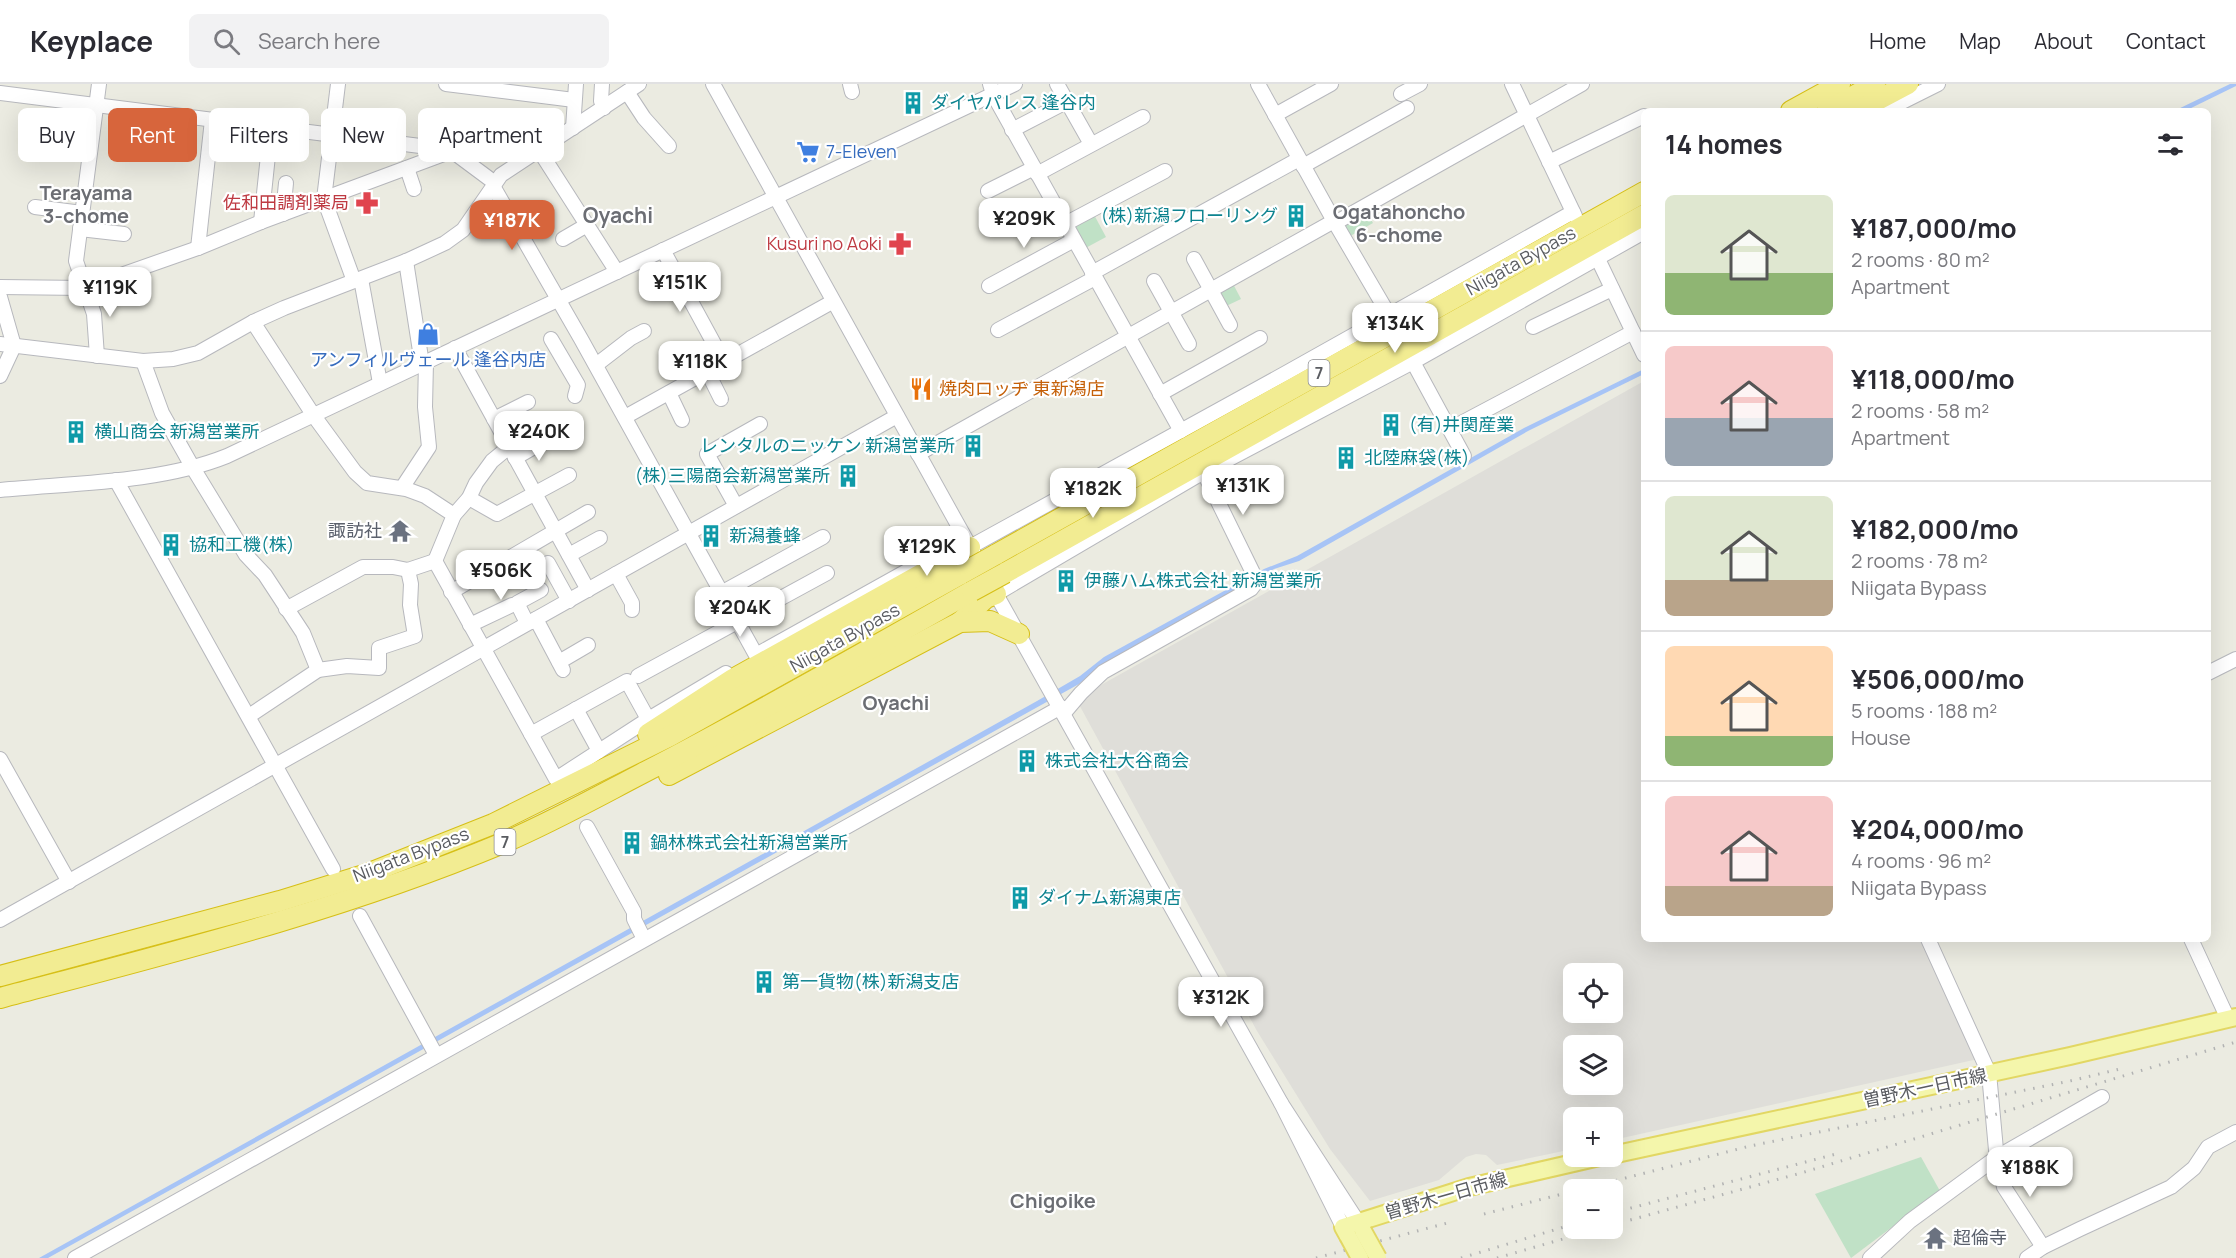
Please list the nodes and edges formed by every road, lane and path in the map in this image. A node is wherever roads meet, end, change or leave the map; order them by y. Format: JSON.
{"nodes":[{"id":1,"x":99,"y":84,"type":"edge"},
{"id":2,"x":338,"y":84,"type":"edge"},
{"id":3,"x":446,"y":84,"type":"edge"},
{"id":4,"x":576,"y":84,"type":"edge"},
{"id":5,"x":602,"y":84,"type":"edge"},
{"id":6,"x":639,"y":84,"type":"edge"},
{"id":7,"x":713,"y":84,"type":"edge"},
{"id":8,"x":1015,"y":84,"type":"edge"},
{"id":9,"x":1057,"y":84,"type":"edge"},
{"id":10,"x":1258,"y":84,"type":"edge"},
{"id":11,"x":1331,"y":84,"type":"edge"},
{"id":12,"x":1420,"y":84,"type":"edge"},
{"id":13,"x":1512,"y":84,"type":"edge"},
{"id":14,"x":1582,"y":84,"type":"edge"},
{"id":15,"x":1817,"y":84,"type":"edge"},
{"id":16,"x":1840,"y":84,"type":"edge"},
{"id":17,"x":1875,"y":84,"type":"edge"},
{"id":18,"x":1908,"y":84,"type":"edge"},
{"id":19,"x":1938,"y":84,"type":"edge"},
{"id":20,"x":991,"y":89,"type":"edge"},
{"id":21,"x":627,"y":92,"type":"junction"},
{"id":22,"x":0,"y":93,"type":"edge"},
{"id":23,"x":1401,"y":94,"type":"dead end"},
{"id":24,"x":574,"y":100,"type":"junction"},
{"id":25,"x":1066,"y":102,"type":"junction"},
{"id":26,"x":97,"y":106,"type":"junction"},
{"id":27,"x":114,"y":108,"type":"edge"},
{"id":28,"x":335,"y":108,"type":"edge"},
{"id":29,"x":604,"y":108,"type":"junction"},
{"id":30,"x":1407,"y":108,"type":"dead end"},
{"id":31,"x":1779,"y":108,"type":"edge"},
{"id":32,"x":1796,"y":108,"type":"edge"},
{"id":33,"x":1832,"y":108,"type":"edge"},
{"id":34,"x":1863,"y":108,"type":"edge"},
{"id":35,"x":1890,"y":108,"type":"edge"},
{"id":36,"x":1275,"y":115,"type":"junction"},
{"id":37,"x":1527,"y":115,"type":"junction"},
{"id":38,"x":1143,"y":117,"type":"dead end"},
{"id":39,"x":1641,"y":117,"type":"edge"},
{"id":40,"x":573,"y":128,"type":"junction"},
{"id":41,"x":1012,"y":130,"type":"junction"},
{"id":42,"x":564,"y":134,"type":"edge"},
{"id":43,"x":1091,"y":144,"type":"junction"},
{"id":44,"x":669,"y":146,"type":"dead end"},
{"id":45,"x":209,"y":147,"type":"edge"},
{"id":46,"x":267,"y":162,"type":"edge"},
{"id":47,"x":328,"y":162,"type":"edge"},
{"id":48,"x":423,"y":162,"type":"edge"},
{"id":49,"x":466,"y":162,"type":"edge"},
{"id":50,"x":521,"y":162,"type":"edge"},
{"id":51,"x":547,"y":162,"type":"edge"},
{"id":52,"x":1301,"y":162,"type":"junction"},
{"id":53,"x":1549,"y":162,"type":"junction"},
{"id":54,"x":407,"y":168,"type":"junction"},
{"id":55,"x":1035,"y":171,"type":"junction"},
{"id":56,"x":1165,"y":171,"type":"dead end"},
{"id":57,"x":286,"y":183,"type":"dead end"},
{"id":58,"x":494,"y":184,"type":"junction"},
{"id":59,"x":414,"y":189,"type":"dead end"},
{"id":60,"x":988,"y":191,"type":"dead end"},
{"id":61,"x":1641,"y":194,"type":"edge"},
{"id":62,"x":775,"y":198,"type":"junction"},
{"id":63,"x":324,"y":199,"type":"junction"},
{"id":64,"x":35,"y":207,"type":"dead end"},
{"id":65,"x":82,"y":213,"type":"junction"},
{"id":66,"x":283,"y":214,"type":"junction"},
{"id":67,"x":1641,"y":217,"type":"edge"},
{"id":68,"x":261,"y":222,"type":"junction"},
{"id":69,"x":1334,"y":222,"type":"junction"},
{"id":70,"x":1065,"y":224,"type":"junction"},
{"id":71,"x":587,"y":225,"type":"junction"},
{"id":72,"x":80,"y":229,"type":"junction"},
{"id":73,"x":124,"y":234,"type":"dead end"},
{"id":74,"x":1641,"y":234,"type":"edge"},
{"id":75,"x":563,"y":239,"type":"dead end"},
{"id":76,"x":1074,"y":240,"type":"junction"},
{"id":77,"x":198,"y":248,"type":"junction"},
{"id":78,"x":663,"y":250,"type":"junction"},
{"id":79,"x":1597,"y":257,"type":"junction"},
{"id":80,"x":1194,"y":259,"type":"dead end"},
{"id":81,"x":405,"y":261,"type":"junction"},
{"id":82,"x":617,"y":272,"type":"junction"},
{"id":83,"x":1094,"y":275,"type":"junction"},
{"id":84,"x":358,"y":280,"type":"junction"},
{"id":85,"x":1154,"y":281,"type":"dead end"},
{"id":86,"x":0,"y":286,"type":"edge"},
{"id":87,"x":990,"y":286,"type":"dead end"},
{"id":88,"x":84,"y":288,"type":"junction"},
{"id":89,"x":1210,"y":289,"type":"junction"},
{"id":90,"x":1612,"y":289,"type":"junction"},
{"id":91,"x":0,"y":297,"type":"edge"},
{"id":92,"x":558,"y":300,"type":"junction"},
{"id":93,"x":832,"y":302,"type":"junction"},
{"id":94,"x":1170,"y":311,"type":"junction"},
{"id":95,"x":1389,"y":315,"type":"junction"},
{"id":96,"x":253,"y":322,"type":"junction"},
{"id":97,"x":1230,"y":326,"type":"dead end"},
{"id":98,"x":1533,"y":327,"type":"dead end"},
{"id":99,"x":998,"y":330,"type":"dead end"},
{"id":100,"x":644,"y":331,"type":"dead end"},
{"id":101,"x":1633,"y":332,"type":"junction"},
{"id":102,"x":1127,"y":335,"type":"junction"},
{"id":103,"x":1260,"y":338,"type":"dead end"},
{"id":104,"x":551,"y":339,"type":"dead end"},
{"id":105,"x":581,"y":339,"type":"junction"},
{"id":106,"x":1189,"y":344,"type":"dead end"},
{"id":107,"x":7,"y":345,"type":"edge"},
{"id":108,"x":455,"y":348,"type":"junction"},
{"id":109,"x":1641,"y":349,"type":"edge"},
{"id":110,"x":560,"y":354,"type":"junction"},
{"id":111,"x":97,"y":356,"type":"junction"},
{"id":112,"x":143,"y":361,"type":"junction"},
{"id":113,"x":724,"y":362,"type":"junction"},
{"id":114,"x":1413,"y":362,"type":"junction"},
{"id":115,"x":424,"y":363,"type":"junction"},
{"id":116,"x":596,"y":365,"type":"junction"},
{"id":117,"x":707,"y":371,"type":"junction"},
{"id":118,"x":1,"y":373,"type":"edge"},
{"id":119,"x":380,"y":383,"type":"junction"},
{"id":120,"x":669,"y":393,"type":"junction"},
{"id":121,"x":1160,"y":394,"type":"junction"},
{"id":122,"x":575,"y":396,"type":"dead end"},
{"id":123,"x":721,"y":399,"type":"dead end"},
{"id":124,"x":528,"y":402,"type":"dead end"},
{"id":125,"x":314,"y":416,"type":"junction"},
{"id":126,"x":897,"y":416,"type":"junction"},
{"id":127,"x":625,"y":417,"type":"junction"},
{"id":128,"x":494,"y":419,"type":"junction"},
{"id":129,"x":682,"y":420,"type":"dead end"},
{"id":130,"x":759,"y":424,"type":"dead end"},
{"id":131,"x":1450,"y":429,"type":"junction"},
{"id":132,"x":1181,"y":431,"type":"junction"},
{"id":133,"x":548,"y":439,"type":"dead end"},
{"id":134,"x":512,"y":452,"type":"junction"},
{"id":135,"x":918,"y":454,"type":"junction"},
{"id":136,"x":1464,"y":456,"type":"dead end"},
{"id":137,"x":193,"y":468,"type":"junction"},
{"id":138,"x":1204,"y":473,"type":"junction"},
{"id":139,"x":569,"y":476,"type":"dead end"},
{"id":140,"x":116,"y":480,"type":"junction"},
{"id":141,"x":402,"y":488,"type":"junction"},
{"id":142,"x":0,"y":490,"type":"edge"},
{"id":143,"x":535,"y":494,"type":"junction"},
{"id":144,"x":469,"y":498,"type":"junction"},
{"id":145,"x":736,"y":506,"type":"junction"},
{"id":146,"x":588,"y":512,"type":"dead end"},
{"id":147,"x":454,"y":515,"type":"junction"},
{"id":148,"x":555,"y":531,"type":"junction"},
{"id":149,"x":690,"y":533,"type":"junction"},
{"id":150,"x":823,"y":537,"type":"dead end"},
{"id":151,"x":600,"y":538,"type":"dead end"},
{"id":152,"x":966,"y":540,"type":"junction"},
{"id":153,"x":569,"y":555,"type":"junction"},
{"id":154,"x":435,"y":561,"type":"junction"},
{"id":155,"x":548,"y":563,"type":"dead end"},
{"id":156,"x":408,"y":570,"type":"junction"},
{"id":157,"x":827,"y":573,"type":"dead end"},
{"id":158,"x":616,"y":574,"type":"junction"},
{"id":159,"x":541,"y":590,"type":"dead end"},
{"id":160,"x":588,"y":590,"type":"junction"},
{"id":161,"x":451,"y":592,"type":"junction"},
{"id":162,"x":723,"y":592,"type":"junction"},
{"id":163,"x":996,"y":594,"type":"junction"},
{"id":164,"x":569,"y":601,"type":"junction"},
{"id":165,"x":512,"y":605,"type":"dead end"},
{"id":166,"x":286,"y":609,"type":"junction"},
{"id":167,"x":632,"y":610,"type":"dead end"},
{"id":168,"x":533,"y":621,"type":"junction"},
{"id":169,"x":738,"y":621,"type":"junction"},
{"id":170,"x":960,"y":622,"type":"junction"},
{"id":171,"x":470,"y":626,"type":"junction"},
{"id":172,"x":1019,"y":634,"type":"junction"},
{"id":173,"x":588,"y":645,"type":"dead end"},
{"id":174,"x":482,"y":649,"type":"junction"},
{"id":175,"x":756,"y":655,"type":"junction"},
{"id":176,"x":2236,"y":658,"type":"edge"},
{"id":177,"x":318,"y":670,"type":"junction"},
{"id":178,"x":2211,"y":671,"type":"edge"},
{"id":179,"x":638,"y":676,"type":"dead end"},
{"id":180,"x":576,"y":709,"type":"junction"},
{"id":181,"x":1062,"y":710,"type":"junction"},
{"id":182,"x":249,"y":716,"type":"junction"},
{"id":183,"x":648,"y":719,"type":"junction"},
{"id":184,"x":531,"y":734,"type":"junction"},
{"id":185,"x":599,"y":751,"type":"junction"},
{"id":186,"x":0,"y":759,"type":"edge"},
{"id":187,"x":276,"y":764,"type":"junction"},
{"id":188,"x":561,"y":791,"type":"junction"},
{"id":189,"x":542,"y":825,"type":"junction"},
{"id":190,"x":587,"y":827,"type":"dead end"},
{"id":191,"x":333,"y":869,"type":"dead end"},
{"id":192,"x":69,"y":882,"type":"junction"},
{"id":193,"x":360,"y":916,"type":"dead end"},
{"id":194,"x":0,"y":920,"type":"edge"},
{"id":195,"x":644,"y":939,"type":"junction"},
{"id":196,"x":1929,"y":942,"type":"edge"},
{"id":197,"x":2192,"y":942,"type":"edge"},
{"id":198,"x":0,"y":976,"type":"edge"},
{"id":199,"x":0,"y":998,"type":"edge"},
{"id":200,"x":2232,"y":1018,"type":"edge"},
{"id":201,"x":436,"y":1055,"type":"junction"},
{"id":202,"x":1989,"y":1073,"type":"junction"},
{"id":203,"x":2102,"y":1097,"type":"dead end"},
{"id":204,"x":2236,"y":1132,"type":"edge"},
{"id":205,"x":1623,"y":1153,"type":"edge"},
{"id":206,"x":1997,"y":1157,"type":"junction"},
{"id":207,"x":1563,"y":1165,"type":"edge"},
{"id":208,"x":1353,"y":1229,"type":"junction"},
{"id":209,"x":2043,"y":1247,"type":"junction"},
{"id":210,"x":75,"y":1258,"type":"edge"},
{"id":211,"x":1360,"y":1258,"type":"edge"},
{"id":212,"x":1378,"y":1258,"type":"edge"},
{"id":213,"x":1869,"y":1258,"type":"edge"},
{"id":214,"x":2027,"y":1258,"type":"edge"}],
"edges":[{"from":1,"to":26,"type":"street"},
{"from":2,"to":28,"type":"street"},
{"from":3,"to":24,"type":"street"},
{"from":4,"to":24,"type":"street"},
{"from":5,"to":29,"type":"street"},
{"from":6,"to":21,"type":"street"},
{"from":7,"to":62,"type":"street"},
{"from":8,"to":20,"type":"street"},
{"from":9,"to":25,"type":"street"},
{"from":10,"to":36,"type":"street"},
{"from":11,"to":36,"type":"street"},
{"from":12,"to":23,"type":"street"},
{"from":13,"to":37,"type":"street"},
{"from":14,"to":37,"type":"street"},
{"from":15,"to":31,"type":"highway"},
{"from":16,"to":32,"type":"highway"},
{"from":17,"to":33,"type":"highway"},
{"from":18,"to":34,"type":"highway"},
{"from":19,"to":35,"type":"street"},
{"from":20,"to":41,"type":"street"},
{"from":20,"to":62,"type":"street"},
{"from":21,"to":29,"type":"street"},
{"from":21,"to":44,"type":"street"},
{"from":22,"to":26,"type":"street"},
{"from":24,"to":40,"type":"street"},
{"from":25,"to":41,"type":"street"},
{"from":25,"to":43,"type":"street"},
{"from":26,"to":27,"type":"street"},
{"from":26,"to":65,"type":"street"},
{"from":29,"to":40,"type":"street"},
{"from":30,"to":52,"type":"street"},
{"from":36,"to":52,"type":"street"},
{"from":37,"to":53,"type":"street"},
{"from":37,"to":69,"type":"street"},
{"from":38,"to":43,"type":"street"},
{"from":39,"to":53,"type":"street"},
{"from":40,"to":42,"type":"street"},
{"from":41,"to":55,"type":"street"},
{"from":43,"to":55,"type":"street"},
{"from":45,"to":77,"type":"street"},
{"from":46,"to":68,"type":"street"},
{"from":47,"to":63,"type":"street"},
{"from":48,"to":54,"type":"street"},
{"from":49,"to":58,"type":"street"},
{"from":50,"to":58,"type":"street"},
{"from":51,"to":71,"type":"street"},
{"from":52,"to":69,"type":"street"},
{"from":52,"to":83,"type":"street"},
{"from":53,"to":95,"type":"street"},
{"from":54,"to":59,"type":"street"},
{"from":54,"to":63,"type":"street"},
{"from":55,"to":60,"type":"street"},
{"from":55,"to":70,"type":"street"},
{"from":56,"to":70,"type":"street"},
{"from":57,"to":66,"type":"street"},
{"from":58,"to":81,"type":"street"},
{"from":58,"to":92,"type":"street"},
{"from":61,"to":188,"type":"highway","name":"Niigata Bypass","number":"7","bridge":true},
{"from":62,"to":78,"type":"street"},
{"from":62,"to":93,"type":"street"},
{"from":63,"to":66,"type":"street"},
{"from":63,"to":84,"type":"street"},
{"from":64,"to":65,"type":"street"},
{"from":65,"to":72,"type":"street"},
{"from":66,"to":68,"type":"street"},
{"from":67,"to":189,"type":"highway","name":"Niigata Bypass","number":"7","bridge":true},
{"from":68,"to":77,"type":"street"},
{"from":69,"to":89,"type":"street"},
{"from":69,"to":95,"type":"street"},
{"from":70,"to":76,"type":"street"},
{"from":71,"to":75,"type":"street"},
{"from":71,"to":82,"type":"street"},
{"from":72,"to":73,"type":"street"},
{"from":72,"to":88,"type":"street"},
{"from":74,"to":79,"type":"street"},
{"from":76,"to":83,"type":"street"},
{"from":76,"to":87,"type":"street"},
{"from":77,"to":88,"type":"street"},
{"from":78,"to":82,"type":"street"},
{"from":78,"to":113,"type":"street"},
{"from":79,"to":90,"type":"street"},
{"from":79,"to":114,"type":"street"},
{"from":80,"to":89,"type":"street"},
{"from":81,"to":84,"type":"street"},
{"from":81,"to":115,"type":"street"},
{"from":82,"to":92,"type":"street"},
{"from":83,"to":99,"type":"street"},
{"from":83,"to":102,"type":"street"},
{"from":84,"to":96,"type":"street"},
{"from":84,"to":119,"type":"street"},
{"from":85,"to":94,"type":"street"},
{"from":86,"to":88,"type":"street"},
{"from":88,"to":111,"type":"street"},
{"from":89,"to":94,"type":"street"},
{"from":89,"to":97,"type":"street"},
{"from":90,"to":98,"type":"street"},
{"from":90,"to":101,"type":"street"},
{"from":91,"to":107,"type":"street"},
{"from":92,"to":105,"type":"street"},
{"from":92,"to":108,"type":"street"},
{"from":93,"to":113,"type":"street"},
{"from":93,"to":126,"type":"street"},
{"from":94,"to":102,"type":"street"},
{"from":94,"to":106,"type":"street"},
{"from":95,"to":132,"type":"street"},
{"from":96,"to":112,"type":"street"},
{"from":96,"to":125,"type":"street"},
{"from":100,"to":116,"type":"street"},
{"from":101,"to":109,"type":"street"},
{"from":101,"to":131,"type":"street"},
{"from":102,"to":121,"type":"street"},
{"from":102,"to":135,"type":"street"},
{"from":103,"to":121,"type":"street"},
{"from":104,"to":110,"type":"street"},
{"from":105,"to":110,"type":"street"},
{"from":105,"to":116,"type":"street"},
{"from":107,"to":111,"type":"street"},
{"from":107,"to":118,"type":"street"},
{"from":108,"to":115,"type":"street"},
{"from":108,"to":128,"type":"street"},
{"from":110,"to":122,"type":"street"},
{"from":111,"to":112,"type":"street"},
{"from":112,"to":137,"type":"street"},
{"from":113,"to":117,"type":"street"},
{"from":114,"to":131,"type":"street"},
{"from":114,"to":138,"type":"street"},
{"from":115,"to":119,"type":"street"},
{"from":115,"to":141,"type":"street"},
{"from":116,"to":127,"type":"street"},
{"from":117,"to":120,"type":"street"},
{"from":117,"to":123,"type":"street"},
{"from":119,"to":125,"type":"street"},
{"from":120,"to":127,"type":"street"},
{"from":120,"to":129,"type":"street"},
{"from":121,"to":132,"type":"street"},
{"from":124,"to":128,"type":"street"},
{"from":125,"to":137,"type":"street"},
{"from":125,"to":141,"type":"street"},
{"from":126,"to":135,"type":"street"},
{"from":126,"to":145,"type":"street"},
{"from":127,"to":149,"type":"street"},
{"from":128,"to":134,"type":"street"},
{"from":130,"to":145,"type":"street"},
{"from":131,"to":136,"type":"street"},
{"from":132,"to":152,"type":"street"},
{"from":133,"to":134,"type":"street"},
{"from":134,"to":143,"type":"street"},
{"from":134,"to":144,"type":"street"},
{"from":135,"to":152,"type":"street"},
{"from":137,"to":140,"type":"street"},
{"from":137,"to":166,"type":"street"},
{"from":138,"to":163,"type":"street"},
{"from":138,"to":181,"type":"street"},
{"from":139,"to":143,"type":"street"},
{"from":140,"to":142,"type":"street"},
{"from":140,"to":182,"type":"street"},
{"from":141,"to":147,"type":"street"},
{"from":143,"to":144,"type":"street"},
{"from":143,"to":148,"type":"street"},
{"from":144,"to":147,"type":"street"},
{"from":145,"to":149,"type":"street"},
{"from":146,"to":148,"type":"street"},
{"from":147,"to":154,"type":"street"},
{"from":148,"to":153,"type":"street"},
{"from":148,"to":161,"type":"street"},
{"from":149,"to":158,"type":"street"},
{"from":149,"to":162,"type":"street"},
{"from":150,"to":162,"type":"street"},
{"from":151,"to":153,"type":"street"},
{"from":152,"to":163,"type":"street"},
{"from":152,"to":175,"type":"street"},
{"from":152,"to":188,"type":"highway"},
{"from":153,"to":160,"type":"street"},
{"from":154,"to":156,"type":"street"},
{"from":154,"to":161,"type":"street"},
{"from":155,"to":164,"type":"street"},
{"from":156,"to":166,"type":"street"},
{"from":156,"to":177,"type":"street"},
{"from":157,"to":169,"type":"street"},
{"from":158,"to":160,"type":"street"},
{"from":158,"to":167,"type":"street"},
{"from":159,"to":168,"type":"street"},
{"from":160,"to":164,"type":"street"},
{"from":161,"to":171,"type":"street"},
{"from":162,"to":169,"type":"street"},
{"from":163,"to":170,"type":"highway"},
{"from":163,"to":172,"type":"street"},
{"from":164,"to":168,"type":"street"},
{"from":165,"to":171,"type":"street"},
{"from":166,"to":177,"type":"street"},
{"from":168,"to":173,"type":"street"},
{"from":168,"to":174,"type":"street"},
{"from":169,"to":175,"type":"street"},
{"from":169,"to":179,"type":"street"},
{"from":170,"to":172,"type":"highway"},
{"from":170,"to":189,"type":"highway"},
{"from":171,"to":174,"type":"street"},
{"from":172,"to":181,"type":"street"},
{"from":174,"to":184,"type":"street"},
{"from":174,"to":187,"type":"street"},
{"from":175,"to":183,"type":"street"},
{"from":176,"to":178,"type":"street"},
{"from":177,"to":182,"type":"street"},
{"from":180,"to":183,"type":"street"},
{"from":180,"to":184,"type":"street"},
{"from":180,"to":185,"type":"street"},
{"from":181,"to":195,"type":"street"},
{"from":181,"to":208,"type":"street"},
{"from":182,"to":187,"type":"street"},
{"from":183,"to":185,"type":"street"},
{"from":184,"to":185,"type":"street"},
{"from":186,"to":192,"type":"street"},
{"from":187,"to":191,"type":"street"},
{"from":187,"to":192,"type":"street"},
{"from":188,"to":198,"type":"highway","name":"Niigata Bypass","number":"7"},
{"from":189,"to":199,"type":"highway","name":"Niigata Bypass","number":"7"},
{"from":190,"to":195,"type":"street"},
{"from":192,"to":194,"type":"street"},
{"from":193,"to":201,"type":"street"},
{"from":195,"to":201,"type":"street"},
{"from":196,"to":202,"type":"street"},
{"from":197,"to":200,"type":"street"},
{"from":200,"to":202,"type":"main road","name":"曽野木一日市線"},
{"from":201,"to":210,"type":"street"},
{"from":202,"to":205,"type":"main road","name":"曽野木一日市線"},
{"from":202,"to":206,"type":"street"},
{"from":203,"to":206,"type":"street"},
{"from":204,"to":209,"type":"street"},
{"from":206,"to":209,"type":"street"},
{"from":206,"to":213,"type":"street"},
{"from":207,"to":208,"type":"main road","name":"曽野木一日市線"},
{"from":208,"to":211,"type":"main road","bridge":true},
{"from":208,"to":212,"type":"main road","name":"曽野木一日市線","bridge":true},
{"from":209,"to":214,"type":"street"}]}
